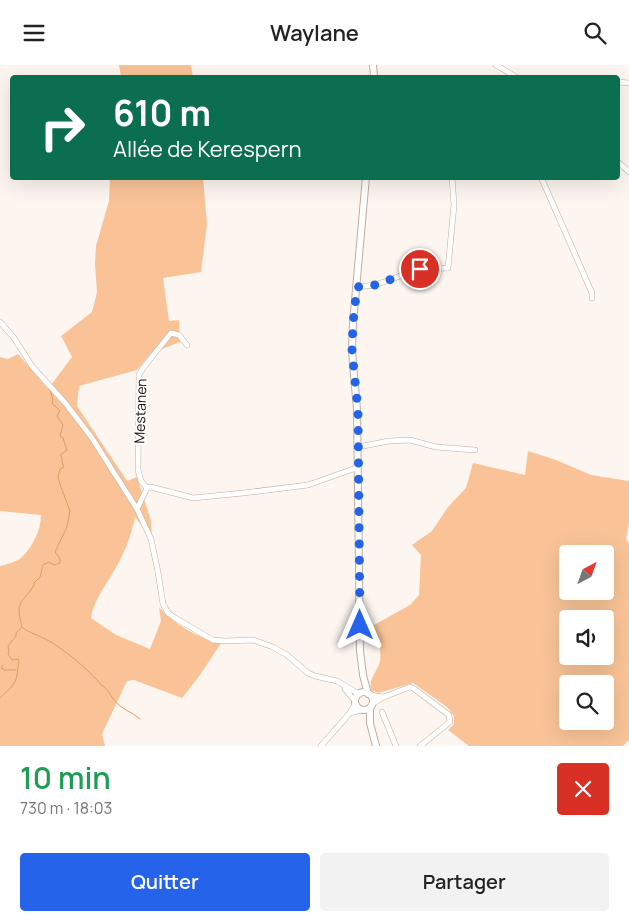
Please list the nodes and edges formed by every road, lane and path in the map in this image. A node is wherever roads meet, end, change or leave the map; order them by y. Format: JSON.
{"nodes":[{"id":1,"x":496,"y":65,"type":"edge"},
{"id":2,"x":513,"y":75,"type":"edge"},
{"id":3,"x":366,"y":180,"type":"edge"},
{"id":4,"x":452,"y":180,"type":"edge"},
{"id":5,"x":542,"y":180,"type":"edge"},
{"id":6,"x":357,"y":287,"type":"junction"},
{"id":7,"x":592,"y":298,"type":"dead end"},
{"id":8,"x":0,"y":322,"type":"edge"},
{"id":9,"x":187,"y":345,"type":"dead end"},
{"id":10,"x":358,"y":447,"type":"junction"},
{"id":11,"x":475,"y":450,"type":"dead end"},
{"id":12,"x":358,"y":467,"type":"junction"},
{"id":13,"x":147,"y":488,"type":"junction"},
{"id":14,"x":136,"y":509,"type":"junction"},
{"id":15,"x":363,"y":675,"type":"junction"},
{"id":16,"x":342,"y":685,"type":"junction"},
{"id":17,"x":359,"y":694,"type":"junction"},
{"id":18,"x":370,"y":695,"type":"junction"},
{"id":19,"x":384,"y":697,"type":"junction"},
{"id":20,"x":355,"y":702,"type":"junction"},
{"id":21,"x":366,"y":708,"type":"junction"},
{"id":22,"x":382,"y":712,"type":"dead end"},
{"id":23,"x":350,"y":713,"type":"junction"},
{"id":24,"x":321,"y":746,"type":"edge"},
{"id":25,"x":376,"y":746,"type":"edge"},
{"id":26,"x":396,"y":746,"type":"edge"},
{"id":27,"x":420,"y":746,"type":"edge"}],
"edges":[{"from":1,"to":2,"type":"street"},
{"from":3,"to":6,"type":"main road"},
{"from":4,"to":6,"type":"street"},
{"from":5,"to":7,"type":"street"},
{"from":6,"to":10,"type":"main road"},
{"from":8,"to":14,"type":"street"},
{"from":9,"to":13,"type":"street","name":"Mestanen"},
{"from":10,"to":11,"type":"street"},
{"from":10,"to":12,"type":"main road"},
{"from":12,"to":13,"type":"street"},
{"from":12,"to":15,"type":"main road"},
{"from":13,"to":14,"type":"street"},
{"from":14,"to":16,"type":"street"},
{"from":15,"to":17,"type":"main road"},
{"from":15,"to":18,"type":"main road"},
{"from":16,"to":17,"type":"street"},
{"from":16,"to":20,"type":"street"},
{"from":17,"to":18,"type":"main road"},
{"from":17,"to":20,"type":"main road"},
{"from":18,"to":19,"type":"street"},
{"from":18,"to":21,"type":"main road"},
{"from":19,"to":21,"type":"street"},
{"from":19,"to":27,"type":"street"},
{"from":20,"to":21,"type":"main road"},
{"from":20,"to":23,"type":"street"},
{"from":21,"to":23,"type":"street"},
{"from":21,"to":25,"type":"main road"},
{"from":22,"to":26,"type":"street"},
{"from":23,"to":24,"type":"street"}]}
